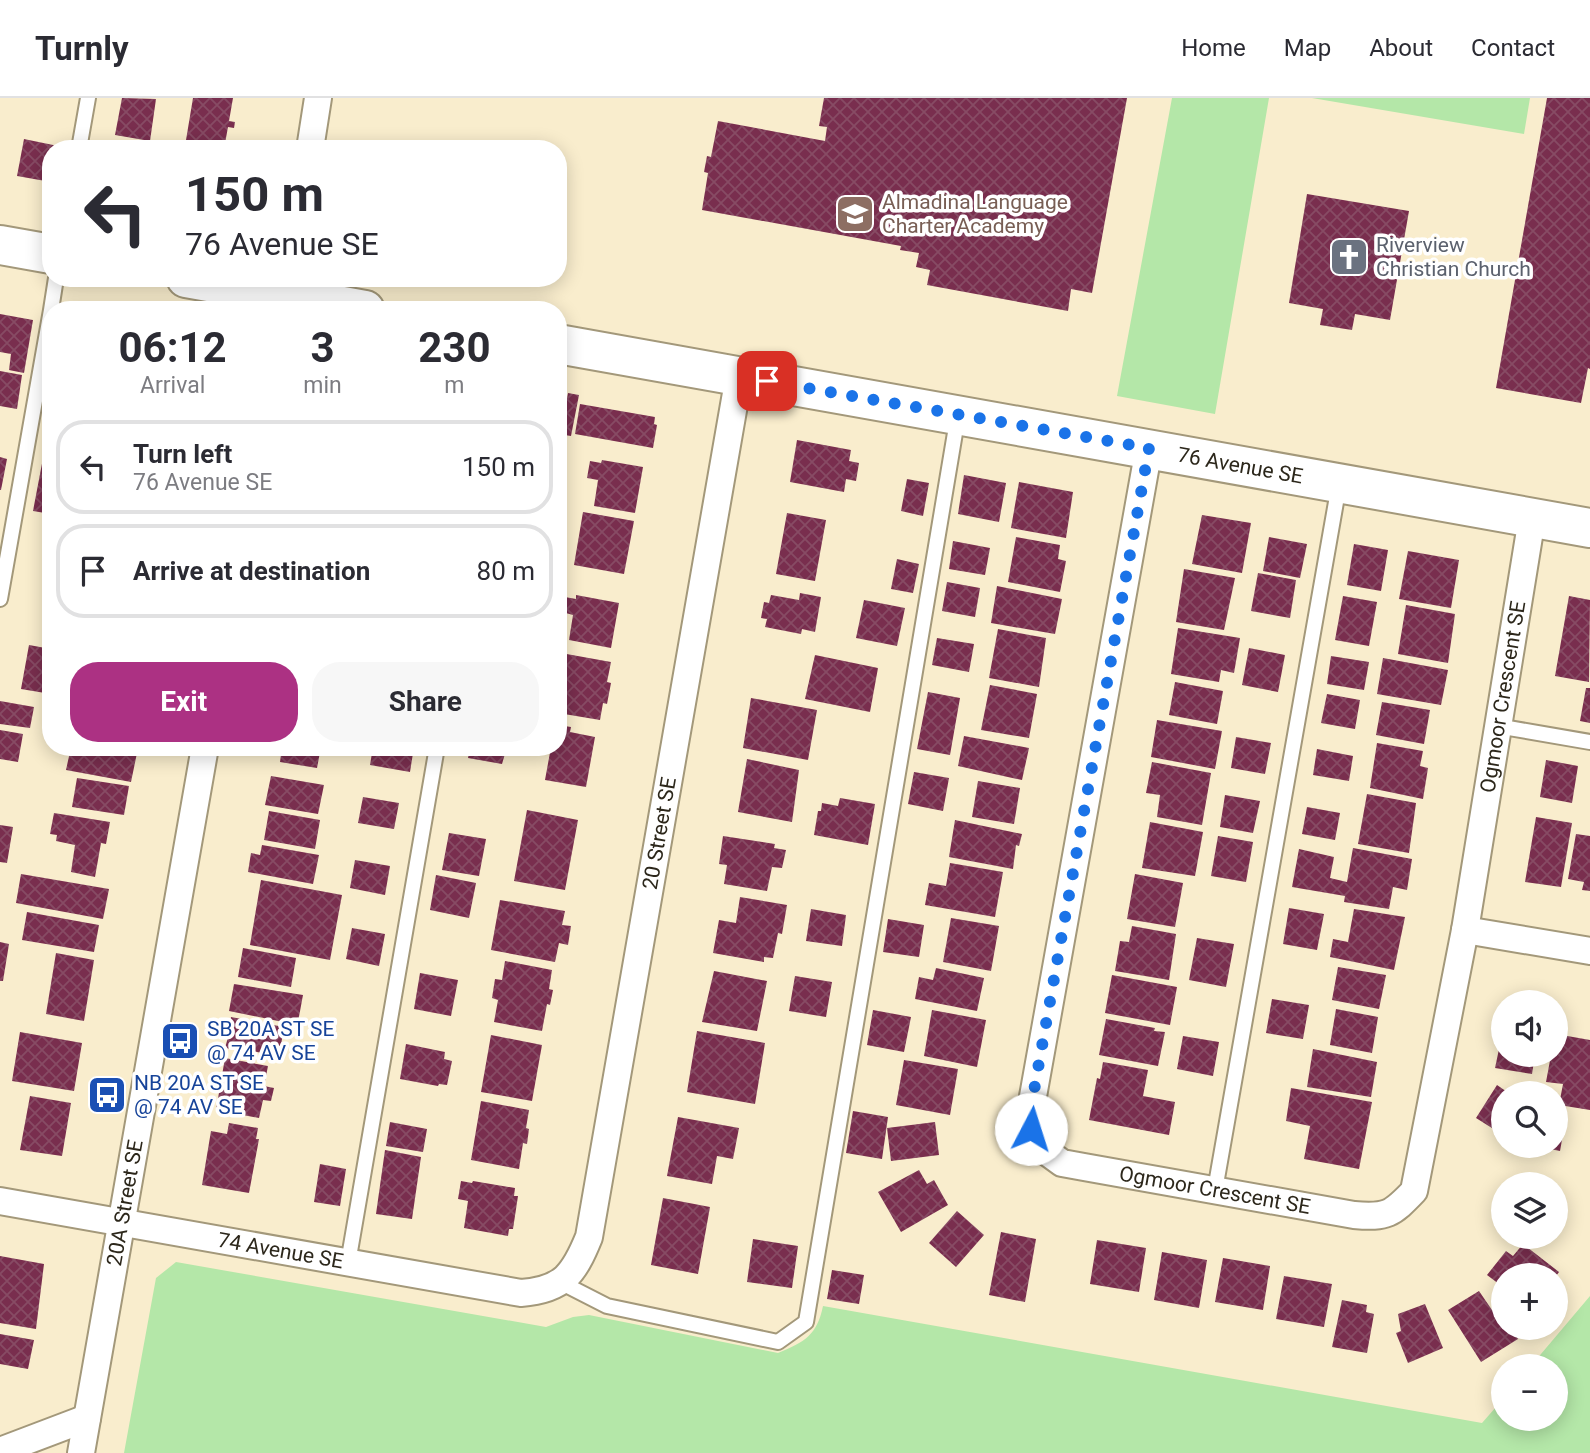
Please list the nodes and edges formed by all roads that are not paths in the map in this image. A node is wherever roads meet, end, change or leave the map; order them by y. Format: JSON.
{"nodes":[{"id":1,"x":88,"y":98,"type":"edge"},
{"id":2,"x":318,"y":98,"type":"edge"},
{"id":3,"x":81,"y":140,"type":"edge"},
{"id":4,"x":311,"y":140,"type":"edge"},
{"id":5,"x":0,"y":245,"type":"edge"},
{"id":6,"x":42,"y":252,"type":"edge"},
{"id":7,"x":241,"y":287,"type":"edge"},
{"id":8,"x":284,"y":294,"type":"edge"},
{"id":9,"x":319,"y":301,"type":"edge"},
{"id":10,"x":567,"y":346,"type":"edge"},
{"id":11,"x":42,"y":361,"type":"edge"},
{"id":12,"x":739,"y":376,"type":"junction"},
{"id":13,"x":958,"y":415,"type":"junction"},
{"id":14,"x":1149,"y":448,"type":"junction"},
{"id":15,"x":1340,"y":484,"type":"junction"},
{"id":16,"x":1532,"y":517,"type":"junction"},
{"id":17,"x":1590,"y":528,"type":"edge"},
{"id":18,"x":0,"y":599,"type":"edge"},
{"id":19,"x":1497,"y":726,"type":"junction"},
{"id":20,"x":1590,"y":742,"type":"edge"},
{"id":21,"x":203,"y":756,"type":"edge"},
{"id":22,"x":435,"y":756,"type":"edge"},
{"id":23,"x":1465,"y":930,"type":"junction"},
{"id":24,"x":1590,"y":951,"type":"edge"},
{"id":25,"x":1215,"y":1190,"type":"junction"},
{"id":26,"x":0,"y":1201,"type":"edge"},
{"id":27,"x":121,"y":1223,"type":"junction"},
{"id":28,"x":348,"y":1263,"type":"junction"},
{"id":29,"x":560,"y":1282,"type":"junction"},
{"id":30,"x":87,"y":1419,"type":"junction"},
{"id":31,"x":0,"y":1451,"type":"edge"},
{"id":32,"x":81,"y":1453,"type":"edge"}],
"edges":[{"from":1,"to":3,"type":"lane"},
{"from":2,"to":4,"type":"street"},
{"from":5,"to":6,"type":"street"},
{"from":7,"to":8,"type":"street"},
{"from":8,"to":9,"type":"street"},
{"from":10,"to":12,"type":"street","name":"76 Avenue SE"},
{"from":11,"to":18,"type":"lane"},
{"from":12,"to":13,"type":"street","name":"76 Avenue SE"},
{"from":12,"to":29,"type":"street","name":"20 Street SE"},
{"from":13,"to":14,"type":"street","name":"76 Avenue SE"},
{"from":13,"to":29,"type":"lane"},
{"from":14,"to":15,"type":"street","name":"76 Avenue SE"},
{"from":14,"to":25,"type":"street","name":"Ogmoor Crescent SE"},
{"from":15,"to":16,"type":"street","name":"76 Avenue SE"},
{"from":15,"to":25,"type":"lane"},
{"from":16,"to":17,"type":"street","name":"76 Avenue SE"},
{"from":16,"to":19,"type":"street","name":"Ogmoor Crescent SE"},
{"from":19,"to":20,"type":"lane"},
{"from":19,"to":23,"type":"street","name":"Ogmoor Crescent SE"},
{"from":21,"to":27,"type":"street","name":"20A Street SE"},
{"from":22,"to":28,"type":"lane"},
{"from":23,"to":24,"type":"street"},
{"from":23,"to":25,"type":"street","name":"Ogmoor Crescent SE"},
{"from":26,"to":27,"type":"street","name":"74 Avenue SE"},
{"from":27,"to":28,"type":"street","name":"74 Avenue SE"},
{"from":27,"to":30,"type":"street","name":"20A Street SE"},
{"from":28,"to":29,"type":"street","name":"74 Avenue SE"},
{"from":30,"to":31,"type":"street"},
{"from":30,"to":32,"type":"street","name":"20A Street SE"}]}
